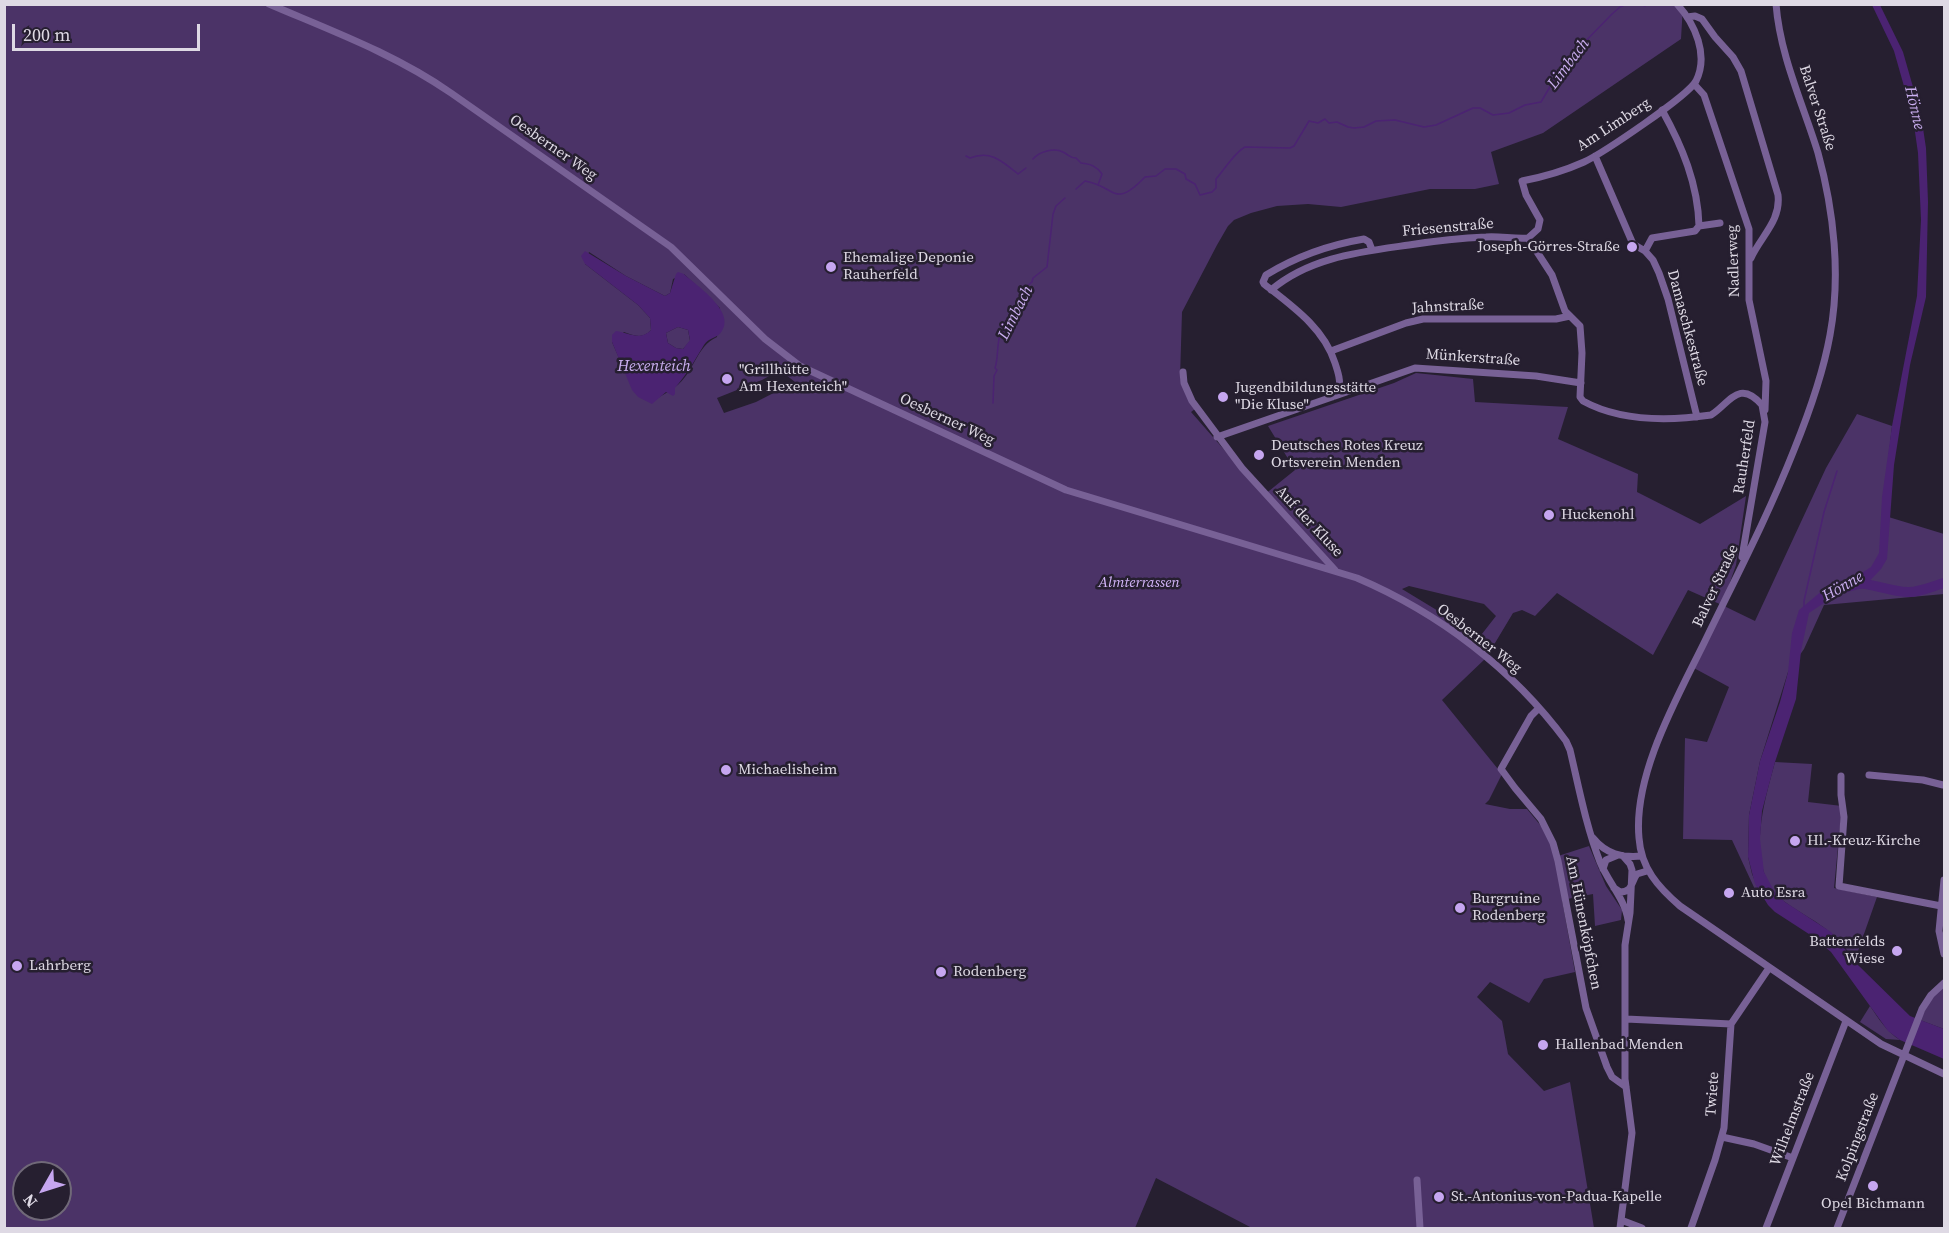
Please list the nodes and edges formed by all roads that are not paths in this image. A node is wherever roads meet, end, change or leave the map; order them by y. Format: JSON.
{"nodes":[{"id":1,"x":269,"y":4,"type":"edge"},
{"id":2,"x":1677,"y":4,"type":"edge"},
{"id":3,"x":1776,"y":4,"type":"edge"},
{"id":4,"x":1687,"y":17,"type":"junction"},
{"id":5,"x":1694,"y":84,"type":"junction"},
{"id":6,"x":1662,"y":110,"type":"junction"},
{"id":7,"x":1595,"y":156,"type":"junction"},
{"id":8,"x":1720,"y":223,"type":"dead end"},
{"id":9,"x":1698,"y":226,"type":"junction"},
{"id":10,"x":1528,"y":238,"type":"junction"},
{"id":11,"x":1372,"y":250,"type":"junction"},
{"id":12,"x":1645,"y":251,"type":"junction"},
{"id":13,"x":1750,"y":260,"type":"junction"},
{"id":14,"x":1271,"y":290,"type":"junction"},
{"id":15,"x":1570,"y":316,"type":"junction"},
{"id":16,"x":1331,"y":351,"type":"junction"},
{"id":17,"x":1183,"y":372,"type":"dead end"},
{"id":18,"x":1581,"y":383,"type":"junction"},
{"id":19,"x":1334,"y":396,"type":"junction"},
{"id":20,"x":1765,"y":410,"type":"junction"},
{"id":21,"x":1697,"y":417,"type":"junction"},
{"id":22,"x":1217,"y":437,"type":"junction"},
{"id":23,"x":1741,"y":566,"type":"junction"},
{"id":24,"x":1337,"y":572,"type":"junction"},
{"id":25,"x":1539,"y":708,"type":"junction"},
{"id":26,"x":1869,"y":775,"type":"dead end"},
{"id":27,"x":1841,"y":776,"type":"dead end"},
{"id":28,"x":1944,"y":787,"type":"edge"},
{"id":29,"x":1590,"y":833,"type":"junction"},
{"id":30,"x":1620,"y":856,"type":"junction"},
{"id":31,"x":1642,"y":856,"type":"junction"},
{"id":32,"x":1603,"y":869,"type":"junction"},
{"id":33,"x":1647,"y":871,"type":"junction"},
{"id":34,"x":1944,"y":880,"type":"edge"},
{"id":35,"x":1612,"y":886,"type":"junction"},
{"id":36,"x":1632,"y":887,"type":"junction"},
{"id":37,"x":1941,"y":906,"type":"junction"},
{"id":38,"x":1628,"y":920,"type":"junction"},
{"id":39,"x":1944,"y":954,"type":"edge"},
{"id":40,"x":1769,"y":968,"type":"junction"},
{"id":41,"x":1944,"y":983,"type":"edge"},
{"id":42,"x":1626,"y":1019,"type":"junction"},
{"id":43,"x":1846,"y":1020,"type":"junction"},
{"id":44,"x":1731,"y":1024,"type":"junction"},
{"id":45,"x":1904,"y":1055,"type":"junction"},
{"id":46,"x":1943,"y":1072,"type":"edge"},
{"id":47,"x":1944,"y":1081,"type":"edge"},
{"id":48,"x":1626,"y":1087,"type":"junction"},
{"id":49,"x":1722,"y":1137,"type":"junction"},
{"id":50,"x":1793,"y":1158,"type":"junction"},
{"id":51,"x":1417,"y":1180,"type":"dead end"},
{"id":52,"x":1621,"y":1224,"type":"edge"},
{"id":53,"x":1420,"y":1228,"type":"edge"},
{"id":54,"x":1642,"y":1228,"type":"edge"},
{"id":55,"x":1691,"y":1228,"type":"edge"},
{"id":56,"x":1766,"y":1228,"type":"edge"},
{"id":57,"x":1838,"y":1228,"type":"edge"}],
"edges":[{"from":1,"to":24,"type":"street","name":"Oesberner Weg"},
{"from":2,"to":4,"type":"street"},
{"from":3,"to":23,"type":"street","name":"Balver Straße"},
{"from":4,"to":5,"type":"street"},
{"from":4,"to":13,"type":"street"},
{"from":5,"to":6,"type":"street","name":"Am Limberg"},
{"from":5,"to":13,"type":"street","name":"Nadlerweg"},
{"from":6,"to":7,"type":"street","name":"Am Limberg"},
{"from":6,"to":9,"type":"street"},
{"from":7,"to":10,"type":"street","name":"Am Limberg"},
{"from":7,"to":12,"type":"street","name":"Damaschkestraße"},
{"from":8,"to":9,"type":"street"},
{"from":9,"to":12,"type":"street"},
{"from":10,"to":11,"type":"street","name":"Friesenstraße"},
{"from":10,"to":15,"type":"street"},
{"from":11,"to":14,"type":"street","name":"Friesenstraße"},
{"from":11,"to":14,"type":"street","name":"Friesenstraße"},
{"from":12,"to":21,"type":"street","name":"Damaschkestraße"},
{"from":13,"to":20,"type":"street","name":"Nadlerweg"},
{"from":14,"to":16,"type":"street"},
{"from":15,"to":16,"type":"street","name":"Jahnstraße"},
{"from":15,"to":18,"type":"street"},
{"from":16,"to":19,"type":"street"},
{"from":17,"to":22,"type":"street","name":"Auf der Kluse"},
{"from":18,"to":19,"type":"street","name":"Münkerstraße"},
{"from":18,"to":21,"type":"street","name":"Rauherfeld"},
{"from":19,"to":22,"type":"street","name":"Münkerstraße"},
{"from":20,"to":21,"type":"street","name":"Rauherfeld"},
{"from":20,"to":23,"type":"street","name":"Rauherfeld"},
{"from":22,"to":24,"type":"street","name":"Auf der Kluse"},
{"from":23,"to":31,"type":"street","name":"Balver Straße"},
{"from":24,"to":25,"type":"street","name":"Oesberner Weg"},
{"from":25,"to":29,"type":"street","name":"Oesberner Weg"},
{"from":25,"to":48,"type":"street","name":"Am Hünenköpfchen"},
{"from":26,"to":28,"type":"street"},
{"from":27,"to":37,"type":"street"},
{"from":29,"to":30,"type":"street"},
{"from":29,"to":32,"type":"street","name":"Oesberner Weg"},
{"from":30,"to":31,"type":"street"},
{"from":30,"to":32,"type":"street"},
{"from":30,"to":36,"type":"street"},
{"from":31,"to":33,"type":"street","name":"Balver Straße"},
{"from":32,"to":35,"type":"street","name":"Oesberner Weg"},
{"from":33,"to":36,"type":"street"},
{"from":33,"to":40,"type":"street","name":"Balver Straße"},
{"from":34,"to":37,"type":"street"},
{"from":35,"to":36,"type":"street"},
{"from":35,"to":38,"type":"street","name":"Oesberner Weg"},
{"from":36,"to":38,"type":"street"},
{"from":37,"to":39,"type":"street"},
{"from":38,"to":42,"type":"street"},
{"from":40,"to":43,"type":"street","name":"Balver Straße"},
{"from":40,"to":44,"type":"street","name":"Twiete"},
{"from":41,"to":45,"type":"street","name":"Kolpingstraße"},
{"from":42,"to":44,"type":"street"},
{"from":42,"to":48,"type":"street"},
{"from":43,"to":45,"type":"street","name":"Balver Straße"},
{"from":43,"to":50,"type":"street","name":"Wilhelmstraße"},
{"from":44,"to":49,"type":"street","name":"Twiete"},
{"from":45,"to":46,"type":"street","name":"Balver Straße"},
{"from":45,"to":57,"type":"street","name":"Kolpingstraße"},
{"from":46,"to":47,"type":"street"},
{"from":48,"to":52,"type":"street"},
{"from":49,"to":50,"type":"street"},
{"from":49,"to":55,"type":"street","name":"Twiete"},
{"from":50,"to":56,"type":"street","name":"Wilhelmstraße"},
{"from":51,"to":53,"type":"street"},
{"from":52,"to":54,"type":"street"}]}
